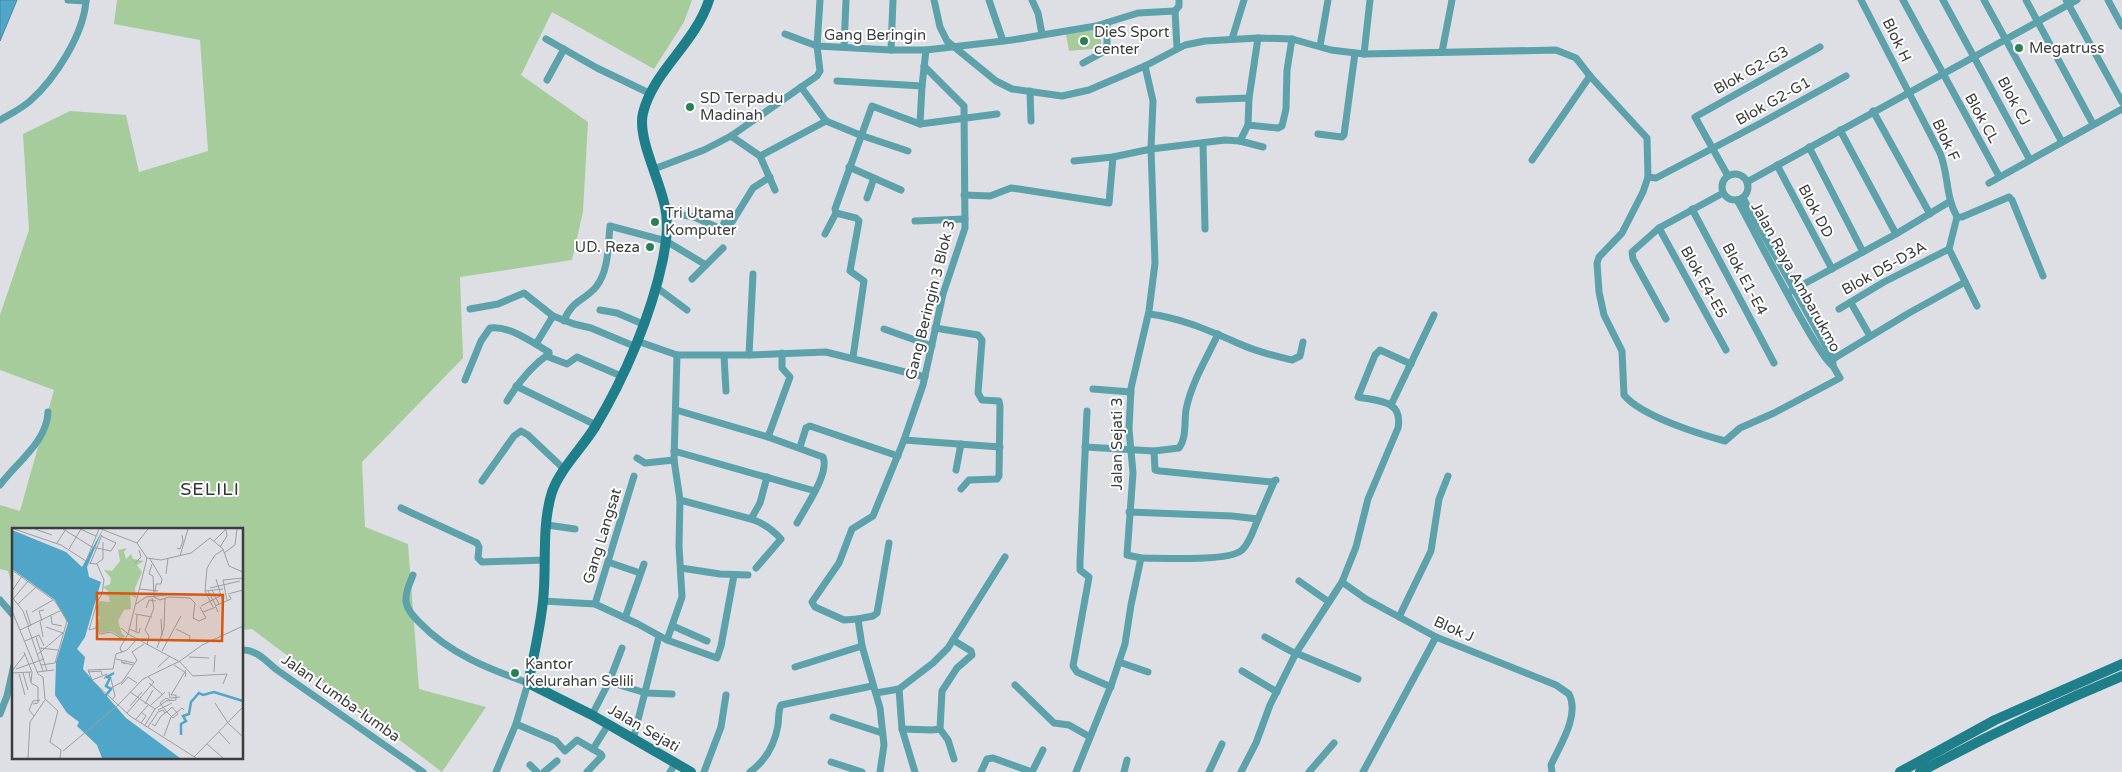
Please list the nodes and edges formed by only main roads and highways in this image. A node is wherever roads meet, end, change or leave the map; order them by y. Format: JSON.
{"nodes":[{"id":1,"x":709,"y":0,"type":"edge"},
{"id":2,"x":2122,"y":664,"type":"edge"},
{"id":3,"x":2122,"y":676,"type":"edge"},
{"id":4,"x":673,"y":768,"type":"edge"},
{"id":5,"x":691,"y":772,"type":"edge"},
{"id":6,"x":1900,"y":772,"type":"edge"},
{"id":7,"x":1920,"y":772,"type":"edge"}],
"edges":[{"from":1,"to":4,"type":"main road","name":"Jalan Sejati"},
{"from":2,"to":6,"type":"main road"},
{"from":3,"to":7,"type":"main road"},
{"from":4,"to":5,"type":"main road","name":"Jalan Sejati"}]}
